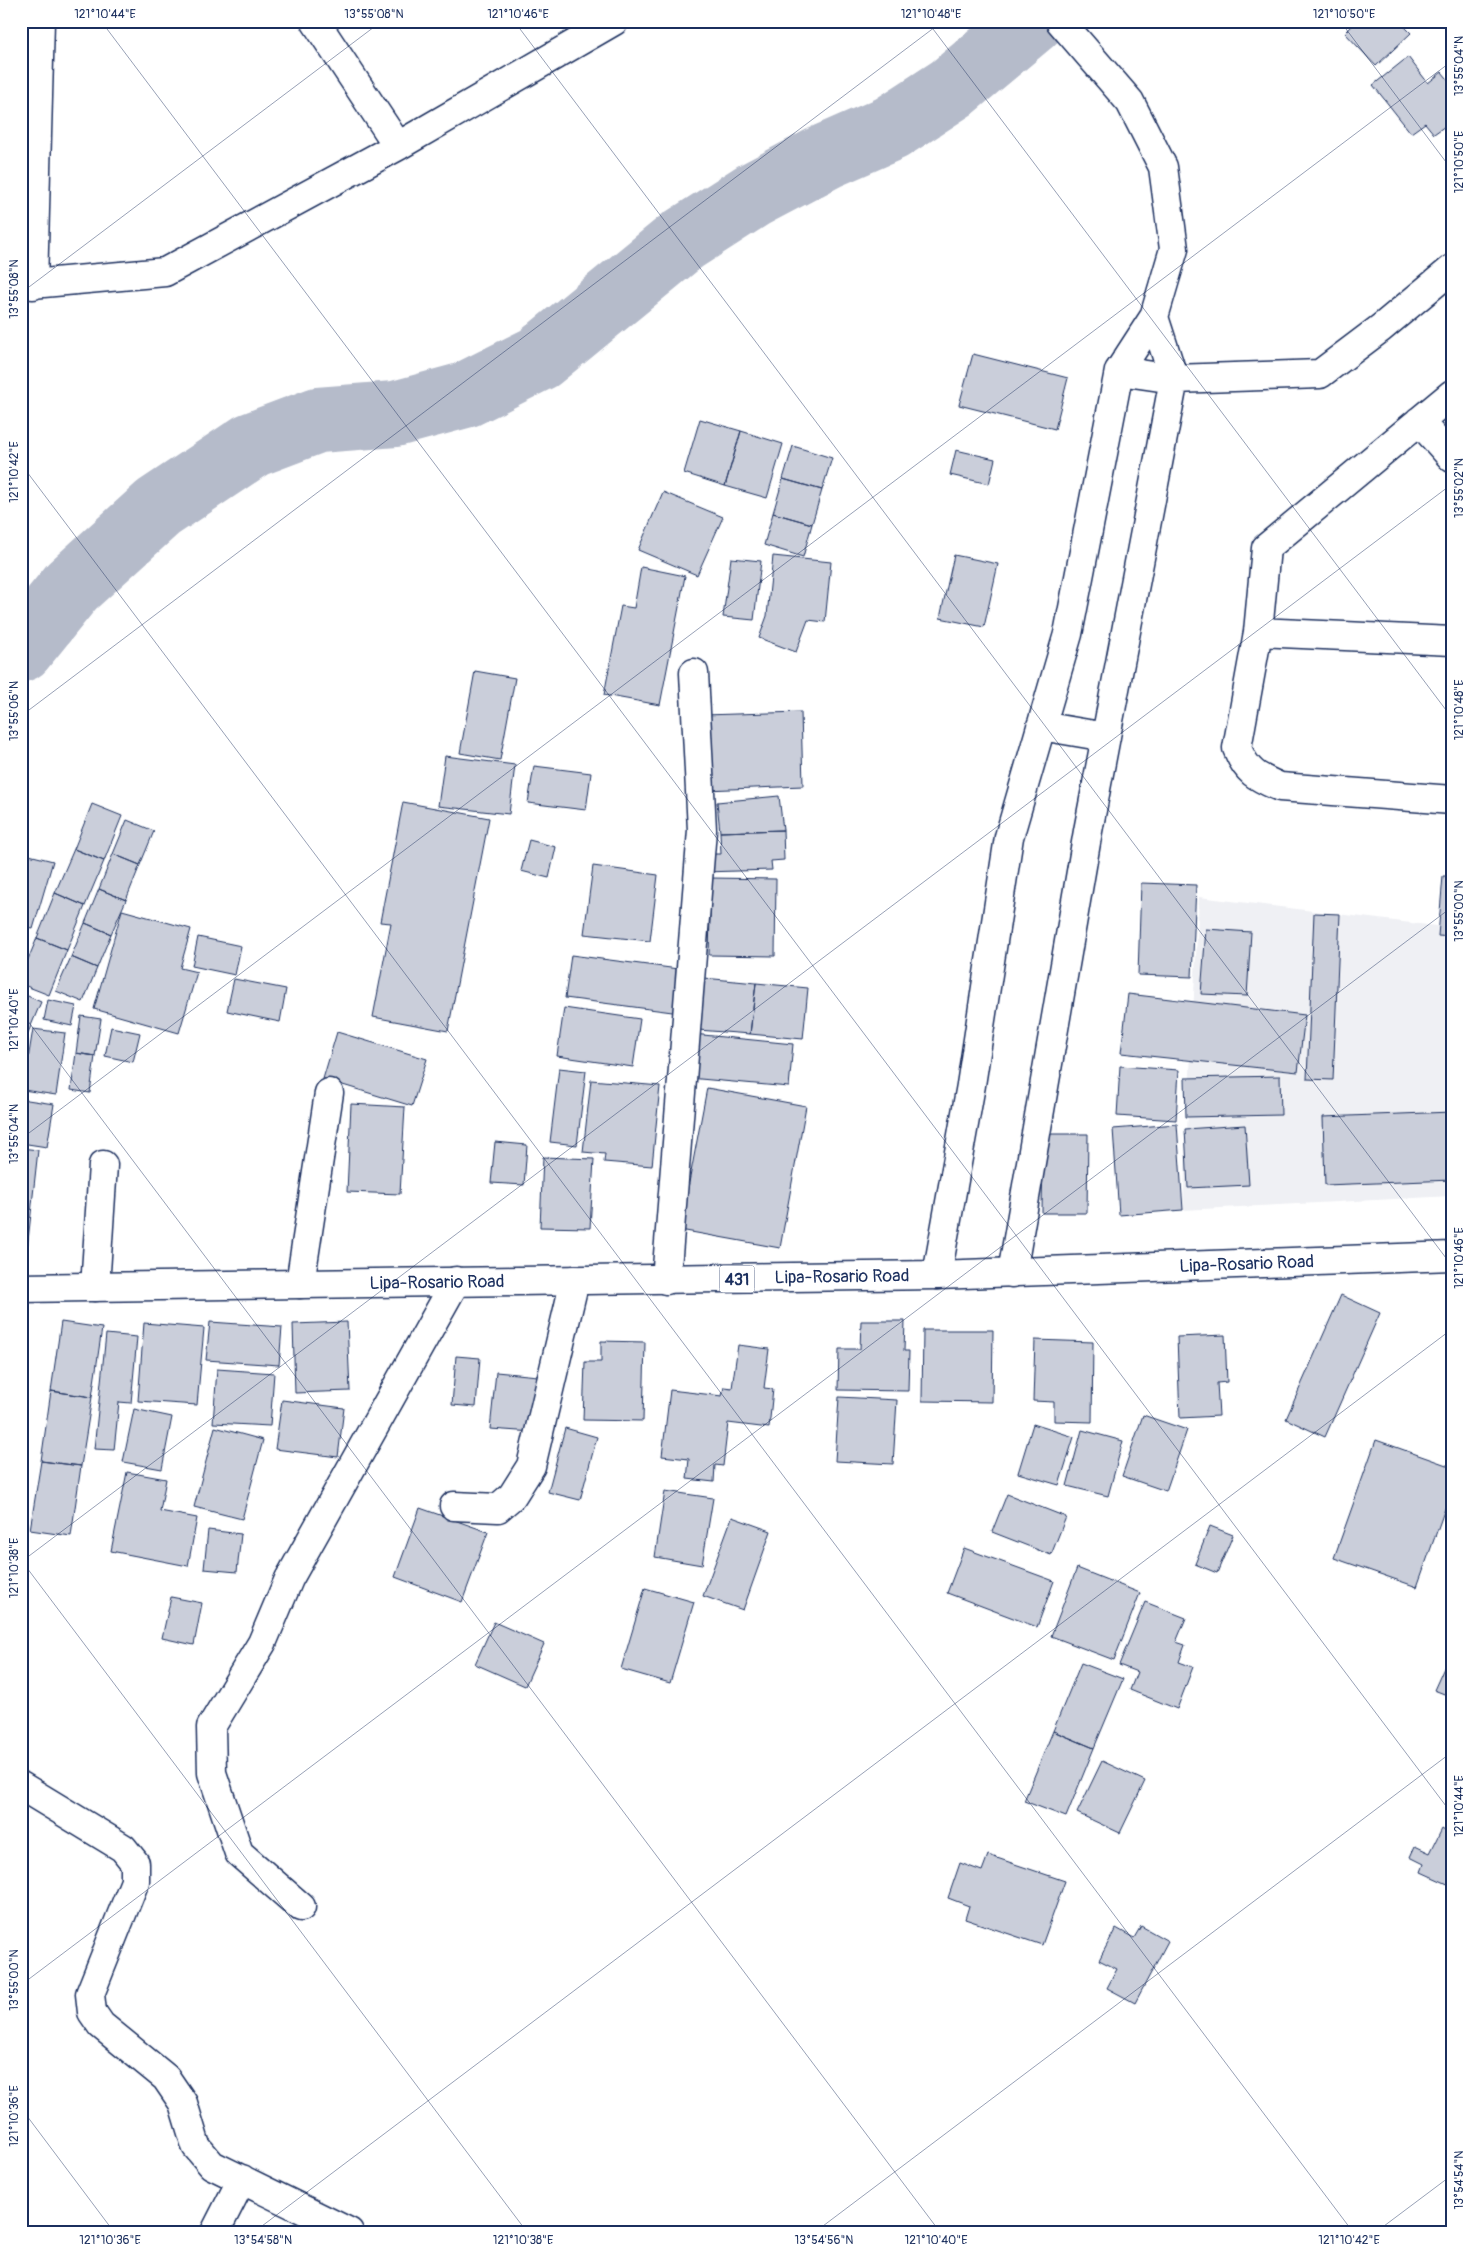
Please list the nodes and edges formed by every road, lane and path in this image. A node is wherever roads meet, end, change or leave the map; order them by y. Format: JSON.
{"nodes":[{"id":1,"x":40,"y":21,"type":"edge"},
{"id":2,"x":315,"y":21,"type":"edge"},
{"id":3,"x":614,"y":21,"type":"edge"},
{"id":4,"x":1060,"y":21,"type":"edge"},
{"id":5,"x":584,"y":28,"type":"edge"},
{"id":6,"x":398,"y":146,"type":"junction"},
{"id":7,"x":1452,"y":269,"type":"edge"},
{"id":8,"x":27,"y":285,"type":"edge"},
{"id":9,"x":1154,"y":317,"type":"junction"},
{"id":10,"x":1119,"y":371,"type":"junction"},
{"id":11,"x":1174,"y":379,"type":"junction"},
{"id":12,"x":1452,"y":394,"type":"edge"},
{"id":13,"x":1419,"y":421,"type":"junction"},
{"id":14,"x":1452,"y":458,"type":"edge"},
{"id":15,"x":1258,"y":632,"type":"junction"},
{"id":16,"x":1452,"y":641,"type":"edge"},
{"id":17,"x":694,"y":673,"type":"dead end"},
{"id":18,"x":1041,"y":726,"type":"junction"},
{"id":19,"x":1106,"y":737,"type":"junction"},
{"id":20,"x":1452,"y":800,"type":"edge"},
{"id":21,"x":329,"y":1093,"type":"dead end"},
{"id":22,"x":102,"y":1165,"type":"dead end"},
{"id":23,"x":1452,"y":1256,"type":"edge"},
{"id":24,"x":1012,"y":1273,"type":"junction"},
{"id":25,"x":937,"y":1275,"type":"junction"},
{"id":26,"x":575,"y":1280,"type":"junction"},
{"id":27,"x":666,"y":1280,"type":"junction"},
{"id":28,"x":456,"y":1281,"type":"junction"},
{"id":29,"x":300,"y":1284,"type":"junction"},
{"id":30,"x":95,"y":1287,"type":"junction"},
{"id":31,"x":21,"y":1288,"type":"edge"},
{"id":32,"x":454,"y":1506,"type":"dead end"},
{"id":33,"x":21,"y":1786,"type":"edge"},
{"id":34,"x":301,"y":1907,"type":"dead end"},
{"id":35,"x":242,"y":2179,"type":"junction"},
{"id":36,"x":215,"y":2232,"type":"edge"},
{"id":37,"x":349,"y":2232,"type":"edge"}],
"edges":[{"from":1,"to":8,"type":"street"},
{"from":2,"to":6,"type":"street"},
{"from":3,"to":5,"type":"street"},
{"from":4,"to":9,"type":"street"},
{"from":5,"to":6,"type":"street"},
{"from":6,"to":8,"type":"street"},
{"from":7,"to":11,"type":"street"},
{"from":9,"to":10,"type":"street"},
{"from":9,"to":11,"type":"street"},
{"from":10,"to":11,"type":"street"},
{"from":10,"to":18,"type":"street"},
{"from":11,"to":19,"type":"street"},
{"from":12,"to":13,"type":"street"},
{"from":13,"to":14,"type":"street"},
{"from":13,"to":15,"type":"street"},
{"from":15,"to":16,"type":"street"},
{"from":15,"to":20,"type":"street"},
{"from":17,"to":27,"type":"street"},
{"from":18,"to":19,"type":"street"},
{"from":18,"to":25,"type":"street"},
{"from":19,"to":24,"type":"street"},
{"from":21,"to":29,"type":"street"},
{"from":22,"to":30,"type":"street"},
{"from":23,"to":24,"type":"street","name":"Lipa-Rosario Road","number":"431"},
{"from":24,"to":25,"type":"street","name":"Lipa-Rosario Road","number":"431"},
{"from":25,"to":27,"type":"street","name":"Lipa-Rosario Road","number":"431"},
{"from":26,"to":27,"type":"street","name":"Lipa-Rosario Road","number":"431"},
{"from":26,"to":28,"type":"street","name":"Lipa-Rosario Road","number":"431"},
{"from":26,"to":32,"type":"street"},
{"from":28,"to":29,"type":"street","name":"Lipa-Rosario Road","number":"431"},
{"from":28,"to":34,"type":"street"},
{"from":29,"to":30,"type":"street","name":"Lipa-Rosario Road","number":"431"},
{"from":30,"to":31,"type":"street","name":"Lipa-Rosario Road","number":"431"},
{"from":33,"to":35,"type":"street"},
{"from":35,"to":36,"type":"street"},
{"from":35,"to":37,"type":"street"}]}
